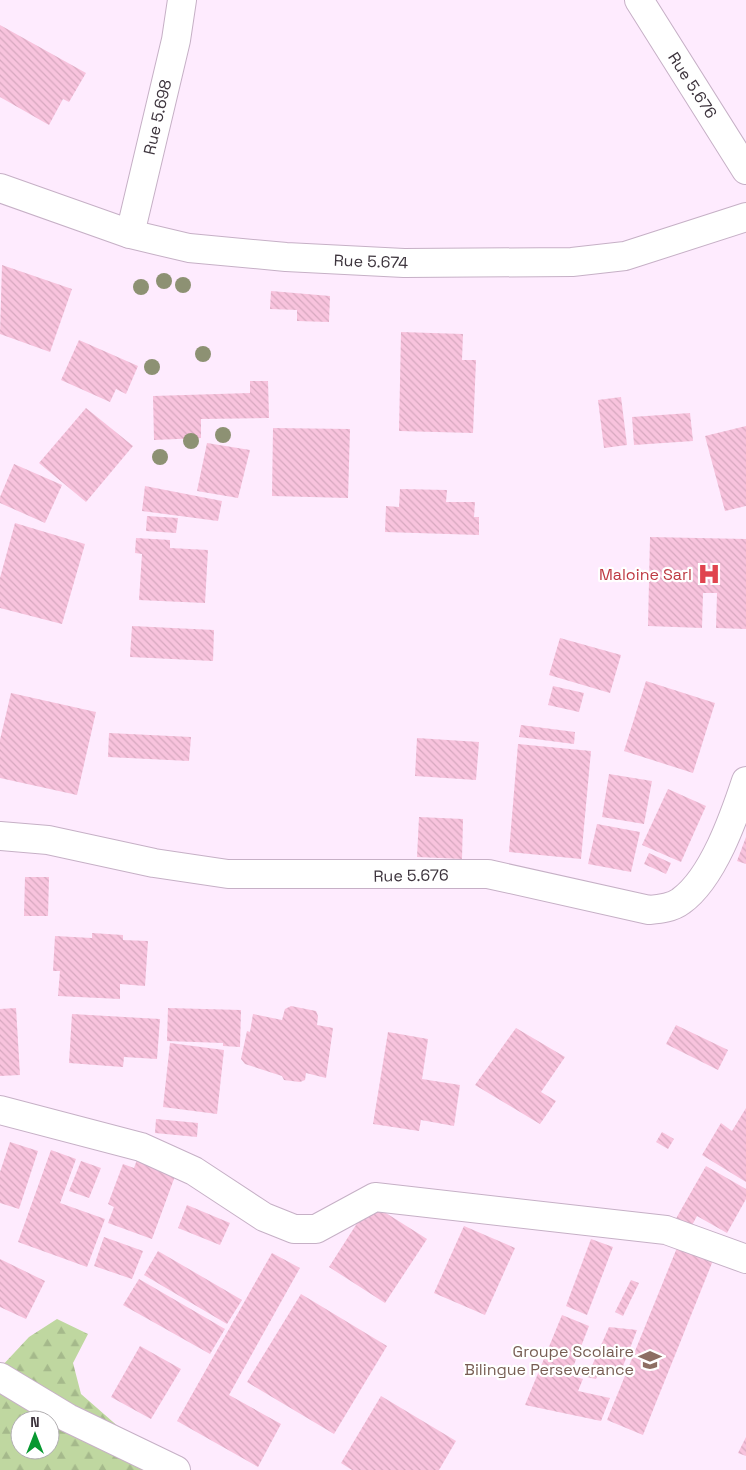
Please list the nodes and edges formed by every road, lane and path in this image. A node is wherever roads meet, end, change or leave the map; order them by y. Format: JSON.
{"nodes":[{"id":1,"x":182,"y":0,"type":"edge"},
{"id":2,"x":639,"y":0,"type":"edge"},
{"id":3,"x":746,"y":170,"type":"edge"},
{"id":4,"x":0,"y":188,"type":"edge"},
{"id":5,"x":746,"y":217,"type":"edge"},
{"id":6,"x":130,"y":234,"type":"junction"},
{"id":7,"x":746,"y":781,"type":"edge"},
{"id":8,"x":0,"y":836,"type":"edge"},
{"id":9,"x":0,"y":1110,"type":"edge"},
{"id":10,"x":746,"y":1259,"type":"edge"},
{"id":11,"x":0,"y":1377,"type":"edge"},
{"id":12,"x":176,"y":1470,"type":"edge"}],
"edges":[{"from":1,"to":6,"type":"street","name":"Rue 5.698"},
{"from":2,"to":3,"type":"street","name":"Rue 5.676"},
{"from":4,"to":6,"type":"street","name":"Rue 5.674"},
{"from":5,"to":6,"type":"street","name":"Rue 5.674"},
{"from":7,"to":8,"type":"street","name":"Rue 5.676"},
{"from":9,"to":10,"type":"street"},
{"from":11,"to":12,"type":"street"}]}
